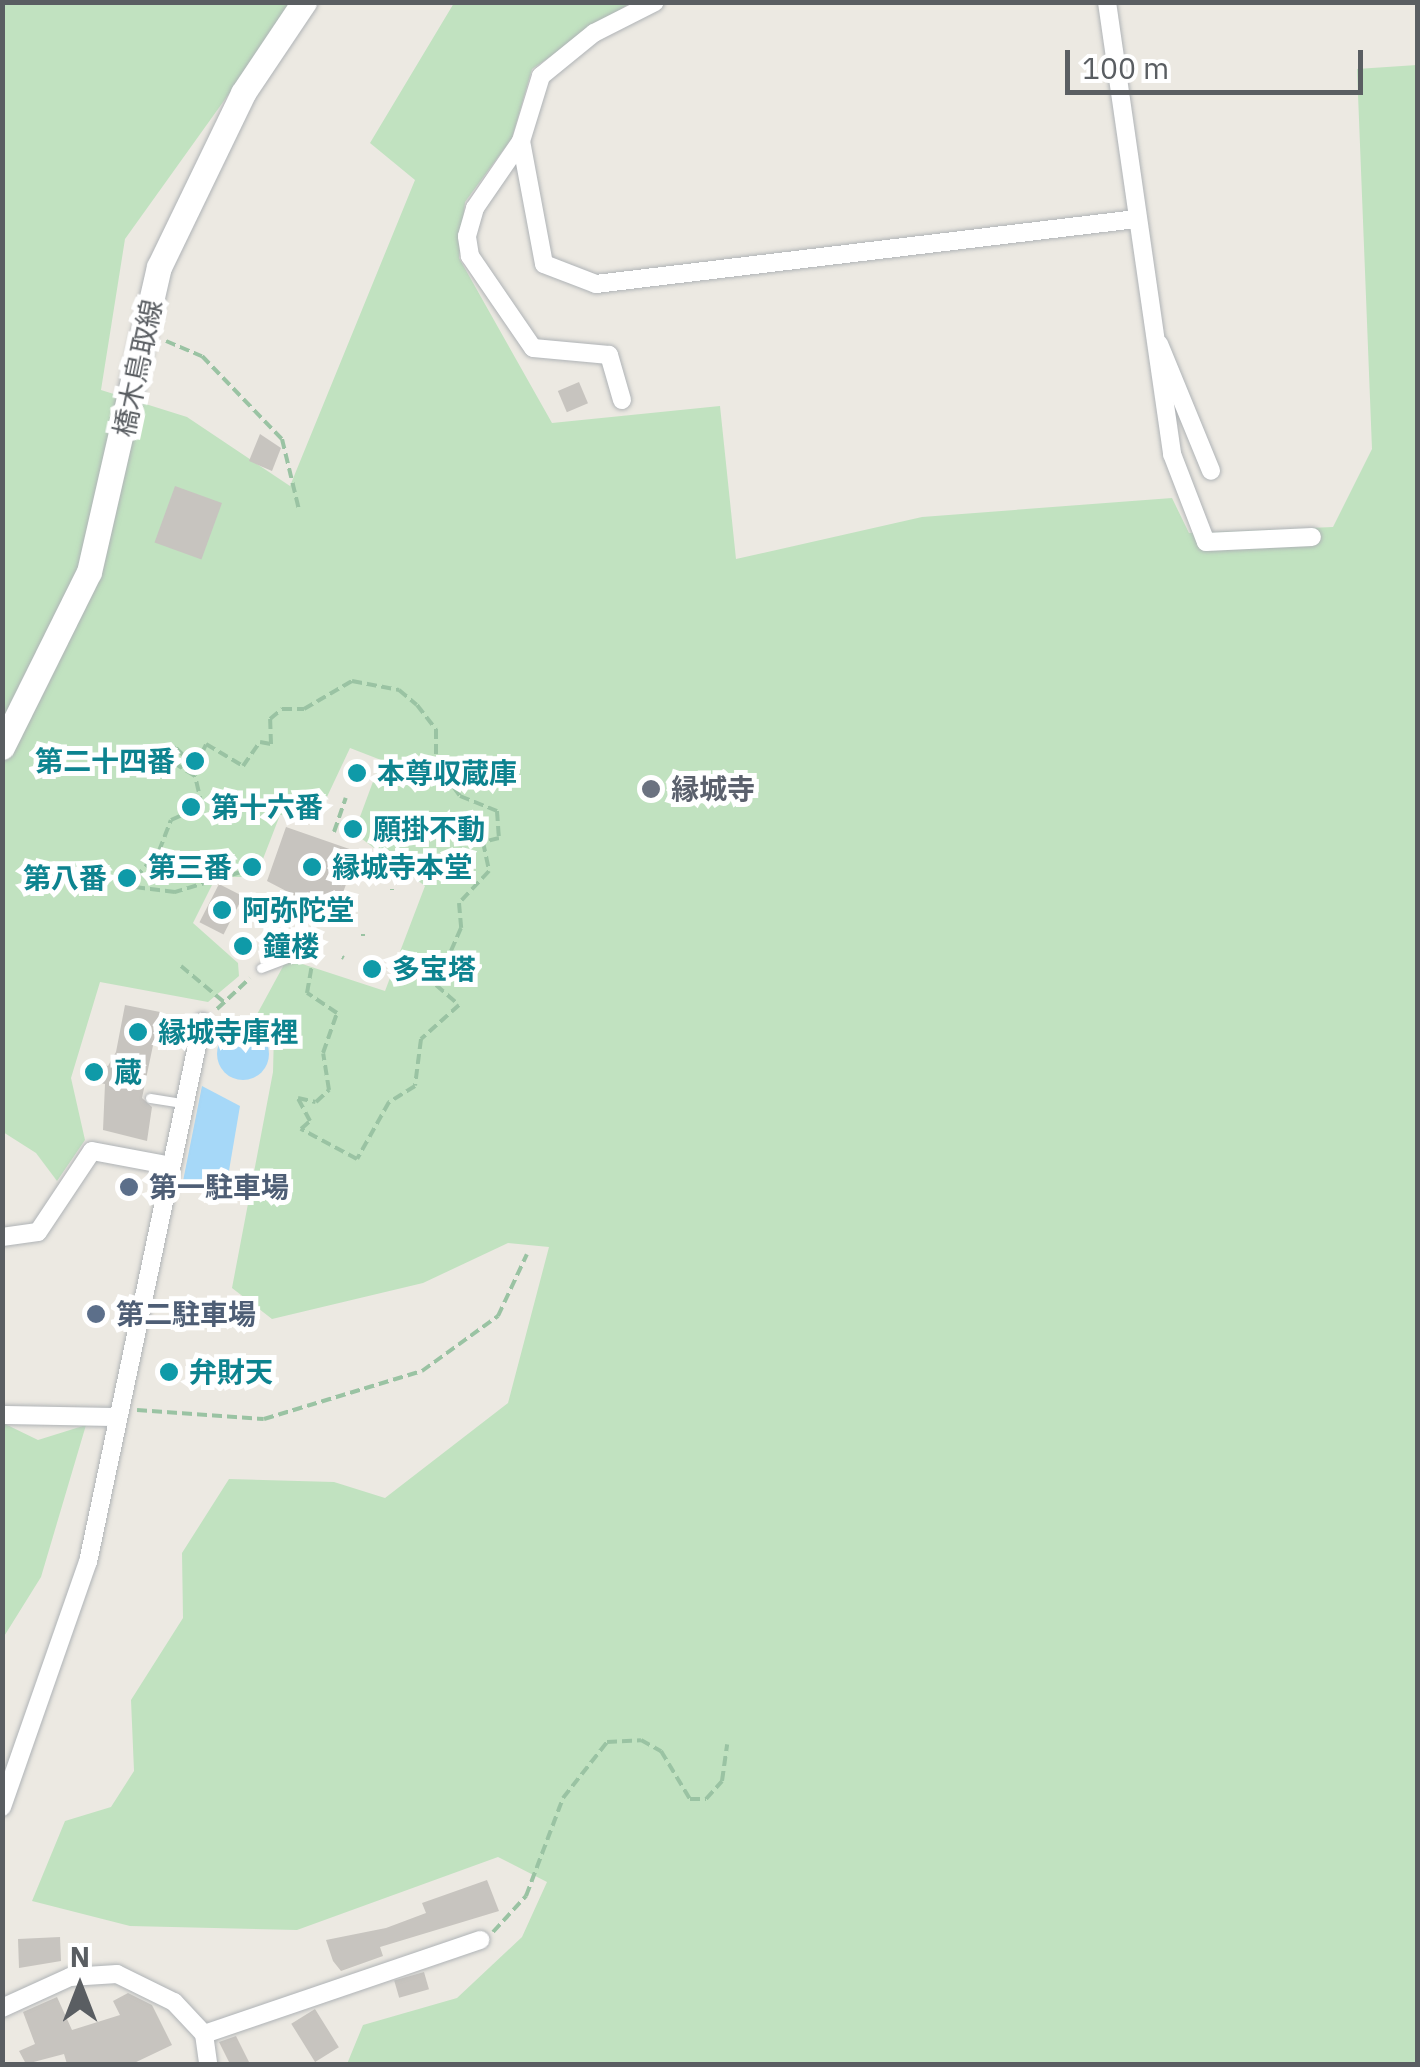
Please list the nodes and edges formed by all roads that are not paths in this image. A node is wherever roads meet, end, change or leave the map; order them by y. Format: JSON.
{"nodes":[{"id":1,"x":304,"y":2,"type":"edge"},
{"id":2,"x":655,"y":2,"type":"edge"},
{"id":3,"x":1107,"y":2,"type":"edge"},
{"id":4,"x":521,"y":141,"type":"junction"},
{"id":5,"x":1136,"y":219,"type":"junction"},
{"id":6,"x":1156,"y":343,"type":"junction"},
{"id":7,"x":622,"y":400,"type":"dead end"},
{"id":8,"x":1211,"y":471,"type":"dead end"},
{"id":9,"x":1312,"y":537,"type":"dead end"},
{"id":10,"x":2,"y":747,"type":"edge"},
{"id":11,"x":308,"y":950,"type":"dead end"},
{"id":12,"x":262,"y":968,"type":"road end"},
{"id":13,"x":202,"y":1022,"type":"road end"},
{"id":14,"x":150,"y":1098,"type":"dead end"},
{"id":15,"x":180,"y":1103,"type":"junction"},
{"id":16,"x":167,"y":1165,"type":"junction"},
{"id":17,"x":2,"y":1237,"type":"edge"},
{"id":18,"x":118,"y":1413,"type":"junction"},
{"id":19,"x":2,"y":1415,"type":"edge"},
{"id":20,"x":2,"y":1807,"type":"edge"},
{"id":21,"x":480,"y":1940,"type":"road end"},
{"id":22,"x":2,"y":2008,"type":"edge"},
{"id":23,"x":204,"y":2034,"type":"junction"},
{"id":24,"x":208,"y":2064,"type":"edge"}],
"edges":[{"from":1,"to":10,"type":"main road","name":"橋木鳥取線"},
{"from":2,"to":4,"type":"street"},
{"from":3,"to":5,"type":"street"},
{"from":4,"to":5,"type":"street"},
{"from":4,"to":7,"type":"street"},
{"from":5,"to":6,"type":"street"},
{"from":6,"to":8,"type":"street"},
{"from":6,"to":9,"type":"street"},
{"from":11,"to":12,"type":"lane"},
{"from":13,"to":15,"type":"street"},
{"from":14,"to":15,"type":"lane"},
{"from":15,"to":16,"type":"street"},
{"from":16,"to":17,"type":"street"},
{"from":16,"to":18,"type":"street"},
{"from":18,"to":19,"type":"street"},
{"from":18,"to":20,"type":"street"},
{"from":21,"to":23,"type":"street"},
{"from":22,"to":23,"type":"street"},
{"from":23,"to":24,"type":"street"}]}
